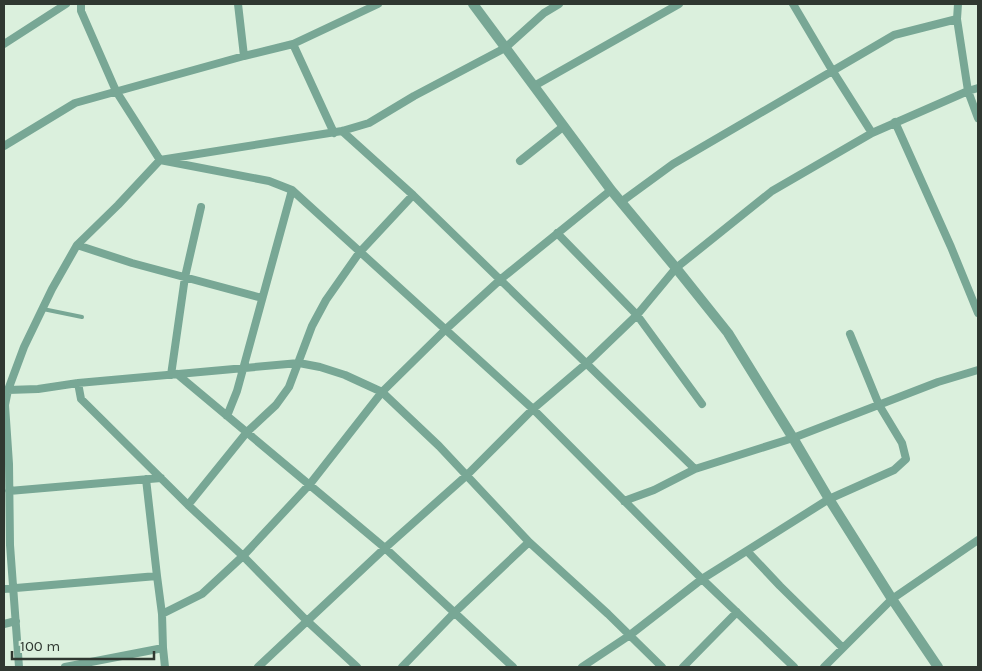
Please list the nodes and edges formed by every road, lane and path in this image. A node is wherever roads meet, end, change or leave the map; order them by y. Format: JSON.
{"nodes":[{"id":1,"x":66,"y":4,"type":"edge"},
{"id":2,"x":81,"y":4,"type":"edge"},
{"id":3,"x":238,"y":4,"type":"edge"},
{"id":4,"x":378,"y":4,"type":"edge"},
{"id":5,"x":473,"y":4,"type":"edge"},
{"id":6,"x":559,"y":4,"type":"edge"},
{"id":7,"x":679,"y":4,"type":"edge"},
{"id":8,"x":793,"y":4,"type":"edge"},
{"id":9,"x":958,"y":4,"type":"edge"},
{"id":10,"x":957,"y":19,"type":"junction"},
{"id":11,"x":4,"y":44,"type":"edge"},
{"id":12,"x":293,"y":44,"type":"junction"},
{"id":13,"x":505,"y":48,"type":"junction"},
{"id":14,"x":244,"y":56,"type":"junction"},
{"id":15,"x":832,"y":70,"type":"junction"},
{"id":16,"x":534,"y":86,"type":"junction"},
{"id":17,"x":978,"y":88,"type":"edge"},
{"id":18,"x":116,"y":91,"type":"junction"},
{"id":19,"x":968,"y":91,"type":"junction"},
{"id":20,"x":978,"y":118,"type":"edge"},
{"id":21,"x":895,"y":122,"type":"junction"},
{"id":22,"x":564,"y":126,"type":"junction"},
{"id":23,"x":338,"y":132,"type":"junction"},
{"id":24,"x":872,"y":133,"type":"junction"},
{"id":25,"x":4,"y":146,"type":"edge"},
{"id":26,"x":160,"y":160,"type":"junction"},
{"id":27,"x":520,"y":161,"type":"dead end"},
{"id":28,"x":292,"y":190,"type":"junction"},
{"id":29,"x":611,"y":190,"type":"junction"},
{"id":30,"x":414,"y":195,"type":"junction"},
{"id":31,"x":621,"y":202,"type":"junction"},
{"id":32,"x":202,"y":208,"type":"dead end"},
{"id":33,"x":557,"y":233,"type":"junction"},
{"id":34,"x":77,"y":245,"type":"junction"},
{"id":35,"x":359,"y":253,"type":"junction"},
{"id":36,"x":676,"y":268,"type":"junction"},
{"id":37,"x":186,"y":277,"type":"junction"},
{"id":38,"x":501,"y":279,"type":"junction"},
{"id":39,"x":262,"y":298,"type":"junction"},
{"id":40,"x":42,"y":309,"type":"junction"},
{"id":41,"x":978,"y":313,"type":"edge"},
{"id":42,"x":637,"y":315,"type":"junction"},
{"id":43,"x":82,"y":317,"type":"dead end"},
{"id":44,"x":445,"y":330,"type":"junction"},
{"id":45,"x":850,"y":334,"type":"dead end"},
{"id":46,"x":299,"y":363,"type":"junction"},
{"id":47,"x":587,"y":363,"type":"junction"},
{"id":48,"x":242,"y":368,"type":"junction"},
{"id":49,"x":978,"y":370,"type":"edge"},
{"id":50,"x":174,"y":374,"type":"junction"},
{"id":51,"x":78,"y":383,"type":"junction"},
{"id":52,"x":8,"y":390,"type":"junction"},
{"id":53,"x":382,"y":392,"type":"junction"},
{"id":54,"x":702,"y":404,"type":"dead end"},
{"id":55,"x":879,"y":404,"type":"junction"},
{"id":56,"x":4,"y":405,"type":"edge"},
{"id":57,"x":533,"y":409,"type":"junction"},
{"id":58,"x":227,"y":416,"type":"junction"},
{"id":59,"x":5,"y":429,"type":"edge"},
{"id":60,"x":247,"y":432,"type":"junction"},
{"id":61,"x":793,"y":438,"type":"junction"},
{"id":62,"x":695,"y":469,"type":"junction"},
{"id":63,"x":466,"y":476,"type":"junction"},
{"id":64,"x":161,"y":478,"type":"junction"},
{"id":65,"x":146,"y":479,"type":"junction"},
{"id":66,"x":310,"y":484,"type":"junction"},
{"id":67,"x":9,"y":491,"type":"junction"},
{"id":68,"x":828,"y":499,"type":"junction"},
{"id":69,"x":624,"y":501,"type":"junction"},
{"id":70,"x":188,"y":505,"type":"junction"},
{"id":71,"x":978,"y":540,"type":"edge"},
{"id":72,"x":529,"y":542,"type":"junction"},
{"id":73,"x":385,"y":548,"type":"junction"},
{"id":74,"x":747,"y":551,"type":"junction"},
{"id":75,"x":243,"y":556,"type":"junction"},
{"id":76,"x":157,"y":576,"type":"junction"},
{"id":77,"x":702,"y":579,"type":"junction"},
{"id":78,"x":14,"y":588,"type":"junction"},
{"id":79,"x":4,"y":589,"type":"edge"},
{"id":80,"x":892,"y":599,"type":"junction"},
{"id":81,"x":455,"y":612,"type":"junction"},
{"id":82,"x":736,"y":612,"type":"junction"},
{"id":83,"x":162,"y":614,"type":"junction"},
{"id":84,"x":306,"y":620,"type":"junction"},
{"id":85,"x":16,"y":621,"type":"junction"},
{"id":86,"x":4,"y":624,"type":"edge"},
{"id":87,"x":630,"y":635,"type":"junction"},
{"id":88,"x":163,"y":648,"type":"junction"},
{"id":89,"x":843,"y":648,"type":"junction"},
{"id":90,"x":20,"y":667,"type":"edge"},
{"id":91,"x":65,"y":667,"type":"edge"},
{"id":92,"x":165,"y":667,"type":"edge"},
{"id":93,"x":258,"y":667,"type":"edge"},
{"id":94,"x":357,"y":667,"type":"edge"},
{"id":95,"x":402,"y":667,"type":"edge"},
{"id":96,"x":513,"y":667,"type":"edge"},
{"id":97,"x":582,"y":667,"type":"edge"},
{"id":98,"x":662,"y":667,"type":"edge"},
{"id":99,"x":683,"y":667,"type":"edge"},
{"id":100,"x":794,"y":667,"type":"edge"},
{"id":101,"x":824,"y":667,"type":"edge"},
{"id":102,"x":938,"y":667,"type":"edge"}],
"edges":[{"from":1,"to":11,"type":"street"},
{"from":2,"to":18,"type":"street"},
{"from":3,"to":14,"type":"street"},
{"from":4,"to":12,"type":"street"},
{"from":5,"to":13,"type":"street"},
{"from":6,"to":13,"type":"street"},
{"from":7,"to":16,"type":"street"},
{"from":8,"to":15,"type":"street"},
{"from":9,"to":10,"type":"street"},
{"from":10,"to":15,"type":"street"},
{"from":10,"to":19,"type":"street"},
{"from":12,"to":14,"type":"street"},
{"from":12,"to":23,"type":"street"},
{"from":13,"to":16,"type":"street"},
{"from":13,"to":23,"type":"street"},
{"from":14,"to":18,"type":"street"},
{"from":15,"to":24,"type":"street"},
{"from":15,"to":31,"type":"street"},
{"from":16,"to":22,"type":"street"},
{"from":17,"to":19,"type":"street"},
{"from":18,"to":25,"type":"street"},
{"from":18,"to":26,"type":"street"},
{"from":19,"to":20,"type":"street"},
{"from":19,"to":21,"type":"street"},
{"from":21,"to":24,"type":"street"},
{"from":21,"to":41,"type":"street"},
{"from":22,"to":27,"type":"street"},
{"from":22,"to":29,"type":"street"},
{"from":23,"to":26,"type":"street"},
{"from":23,"to":30,"type":"street"},
{"from":24,"to":36,"type":"street"},
{"from":26,"to":28,"type":"street"},
{"from":26,"to":34,"type":"street"},
{"from":28,"to":35,"type":"street"},
{"from":28,"to":39,"type":"street"},
{"from":29,"to":31,"type":"street"},
{"from":29,"to":33,"type":"street"},
{"from":30,"to":35,"type":"street"},
{"from":30,"to":38,"type":"street"},
{"from":31,"to":36,"type":"street"},
{"from":32,"to":37,"type":"street"},
{"from":33,"to":38,"type":"street"},
{"from":33,"to":42,"type":"street"},
{"from":34,"to":37,"type":"street"},
{"from":34,"to":40,"type":"street"},
{"from":35,"to":44,"type":"street"},
{"from":35,"to":46,"type":"street"},
{"from":36,"to":42,"type":"street"},
{"from":36,"to":61,"type":"street"},
{"from":37,"to":39,"type":"street"},
{"from":37,"to":50,"type":"street"},
{"from":38,"to":44,"type":"street"},
{"from":38,"to":47,"type":"street"},
{"from":39,"to":48,"type":"street"},
{"from":40,"to":43,"type":"lane"},
{"from":40,"to":52,"type":"street"},
{"from":42,"to":47,"type":"street"},
{"from":42,"to":54,"type":"street"},
{"from":44,"to":53,"type":"street"},
{"from":44,"to":57,"type":"street"},
{"from":45,"to":55,"type":"street"},
{"from":46,"to":48,"type":"street"},
{"from":46,"to":53,"type":"street"},
{"from":46,"to":60,"type":"street"},
{"from":47,"to":57,"type":"street"},
{"from":47,"to":62,"type":"street"},
{"from":48,"to":50,"type":"street"},
{"from":48,"to":58,"type":"street"},
{"from":49,"to":55,"type":"street"},
{"from":50,"to":51,"type":"street"},
{"from":50,"to":58,"type":"street"},
{"from":51,"to":52,"type":"street"},
{"from":51,"to":64,"type":"street"},
{"from":52,"to":56,"type":"street"},
{"from":53,"to":63,"type":"street"},
{"from":53,"to":66,"type":"street"},
{"from":55,"to":61,"type":"street"},
{"from":55,"to":68,"type":"street"},
{"from":56,"to":59,"type":"street"},
{"from":57,"to":63,"type":"street"},
{"from":57,"to":69,"type":"street"},
{"from":58,"to":60,"type":"street"},
{"from":59,"to":67,"type":"street"},
{"from":60,"to":66,"type":"street"},
{"from":60,"to":70,"type":"street"},
{"from":61,"to":62,"type":"street"},
{"from":61,"to":68,"type":"street"},
{"from":62,"to":69,"type":"street"},
{"from":63,"to":72,"type":"street"},
{"from":63,"to":73,"type":"street"},
{"from":64,"to":65,"type":"street"},
{"from":64,"to":70,"type":"street"},
{"from":65,"to":67,"type":"street"},
{"from":65,"to":76,"type":"street"},
{"from":66,"to":73,"type":"street"},
{"from":66,"to":75,"type":"street"},
{"from":67,"to":78,"type":"street"},
{"from":68,"to":74,"type":"street"},
{"from":68,"to":80,"type":"street"},
{"from":69,"to":77,"type":"street"},
{"from":70,"to":75,"type":"street"},
{"from":71,"to":80,"type":"street"},
{"from":72,"to":81,"type":"street"},
{"from":72,"to":87,"type":"street"},
{"from":73,"to":81,"type":"street"},
{"from":73,"to":84,"type":"street"},
{"from":74,"to":77,"type":"street"},
{"from":74,"to":89,"type":"street"},
{"from":75,"to":83,"type":"street"},
{"from":75,"to":84,"type":"street"},
{"from":76,"to":78,"type":"street"},
{"from":76,"to":83,"type":"street"},
{"from":77,"to":82,"type":"street"},
{"from":77,"to":87,"type":"street"},
{"from":78,"to":79,"type":"street"},
{"from":78,"to":85,"type":"street"},
{"from":80,"to":89,"type":"street"},
{"from":80,"to":102,"type":"street"},
{"from":81,"to":95,"type":"street"},
{"from":81,"to":96,"type":"street"},
{"from":82,"to":99,"type":"street"},
{"from":82,"to":100,"type":"street"},
{"from":83,"to":88,"type":"street"},
{"from":84,"to":93,"type":"street"},
{"from":84,"to":94,"type":"street"},
{"from":85,"to":86,"type":"street"},
{"from":85,"to":90,"type":"street"},
{"from":87,"to":97,"type":"street"},
{"from":87,"to":98,"type":"street"},
{"from":88,"to":91,"type":"street"},
{"from":88,"to":92,"type":"street"},
{"from":89,"to":101,"type":"street"}]}
